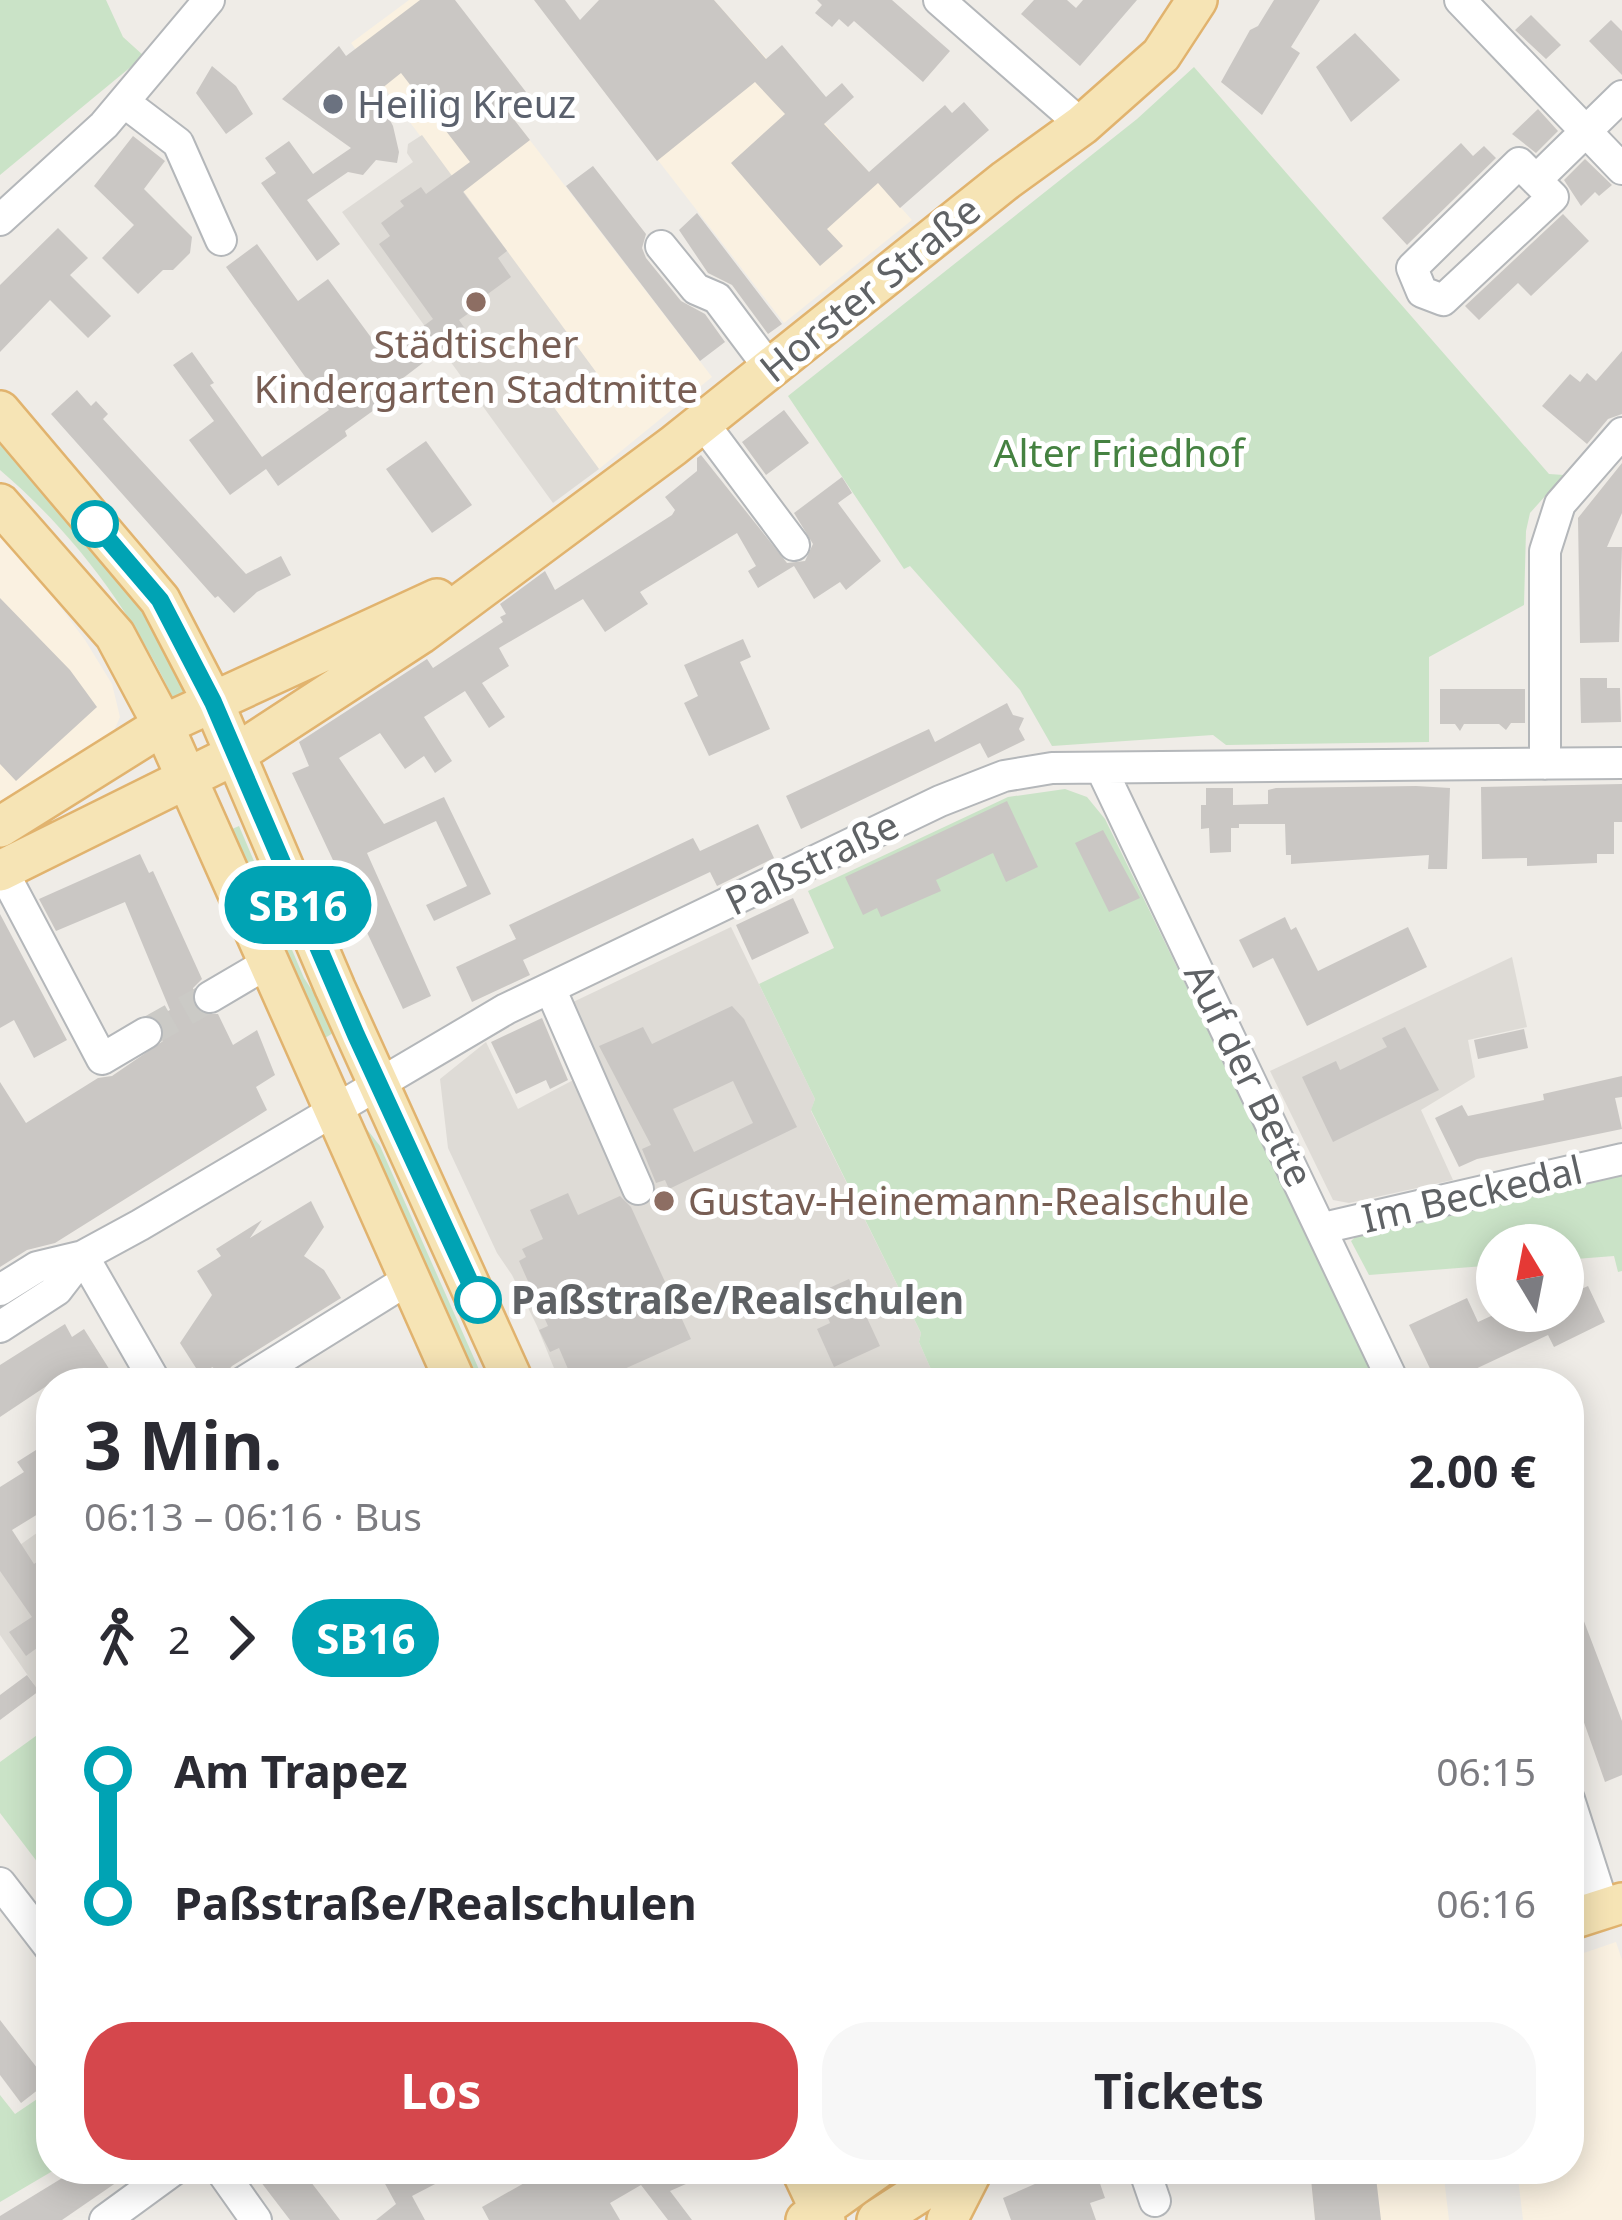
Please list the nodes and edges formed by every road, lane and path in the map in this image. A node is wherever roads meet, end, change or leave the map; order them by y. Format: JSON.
{"nodes":[{"id":1,"x":209,"y":0,"type":"edge"},
{"id":2,"x":939,"y":0,"type":"edge"},
{"id":3,"x":1197,"y":0,"type":"edge"},
{"id":4,"x":1460,"y":0,"type":"edge"},
{"id":5,"x":1622,"y":96,"type":"edge"},
{"id":6,"x":124,"y":102,"type":"junction"},
{"id":7,"x":1082,"y":125,"type":"junction"},
{"id":8,"x":1586,"y":131,"type":"junction"},
{"id":9,"x":1622,"y":169,"type":"edge"},
{"id":10,"x":1535,"y":180,"type":"junction"},
{"id":11,"x":0,"y":220,"type":"edge"},
{"id":12,"x":220,"y":240,"type":"dead end"},
{"id":13,"x":661,"y":246,"type":"dead end"},
{"id":14,"x":771,"y":370,"type":"junction"},
{"id":15,"x":0,"y":412,"type":"edge"},
{"id":16,"x":703,"y":423,"type":"junction"},
{"id":17,"x":1622,"y":434,"type":"edge"},
{"id":18,"x":0,"y":503,"type":"edge"},
{"id":19,"x":794,"y":545,"type":"dead end"},
{"id":20,"x":523,"y":558,"type":"junction"},
{"id":21,"x":213,"y":702,"type":"junction"},
{"id":22,"x":163,"y":725,"type":"junction"},
{"id":23,"x":236,"y":754,"type":"junction"},
{"id":24,"x":1622,"y":763,"type":"edge"},
{"id":25,"x":1545,"y":764,"type":"junction"},
{"id":26,"x":1101,"y":768,"type":"junction"},
{"id":27,"x":188,"y":777,"type":"junction"},
{"id":28,"x":0,"y":827,"type":"edge"},
{"id":29,"x":1,"y":870,"type":"edge"},
{"id":30,"x":266,"y":964,"type":"junction"},
{"id":31,"x":550,"y":988,"type":"junction"},
{"id":32,"x":211,"y":997,"type":"tunnel mouth"},
{"id":33,"x":146,"y":1033,"type":"tunnel mouth"},
{"id":34,"x":377,"y":1084,"type":"junction"},
{"id":35,"x":332,"y":1112,"type":"junction"},
{"id":36,"x":1622,"y":1159,"type":"edge"},
{"id":37,"x":638,"y":1189,"type":"dead end"},
{"id":38,"x":1323,"y":1228,"type":"junction"},
{"id":39,"x":82,"y":1256,"type":"junction"},
{"id":40,"x":409,"y":1279,"type":"junction"},
{"id":41,"x":42,"y":1281,"type":"dead end"},
{"id":42,"x":0,"y":1290,"type":"edge"},
{"id":43,"x":0,"y":1327,"type":"edge"},
{"id":44,"x":147,"y":1368,"type":"edge"},
{"id":45,"x":266,"y":1368,"type":"edge"},
{"id":46,"x":449,"y":1368,"type":"edge"},
{"id":47,"x":507,"y":1368,"type":"edge"},
{"id":48,"x":1387,"y":1368,"type":"edge"},
{"id":49,"x":1584,"y":1856,"type":"edge"},
{"id":50,"x":0,"y":1883,"type":"edge"},
{"id":51,"x":1598,"y":1910,"type":"edge"},
{"id":52,"x":36,"y":1930,"type":"edge"},
{"id":53,"x":154,"y":2184,"type":"edge"},
{"id":54,"x":231,"y":2184,"type":"edge"},
{"id":55,"x":806,"y":2184,"type":"edge"},
{"id":56,"x":854,"y":2184,"type":"edge"},
{"id":57,"x":874,"y":2184,"type":"edge"},
{"id":58,"x":934,"y":2184,"type":"edge"},
{"id":59,"x":965,"y":2184,"type":"edge"},
{"id":60,"x":1149,"y":2184,"type":"edge"},
{"id":61,"x":1155,"y":2201,"type":"dead end"},
{"id":62,"x":816,"y":2216,"type":"edge"},
{"id":63,"x":884,"y":2218,"type":"edge"},
{"id":64,"x":104,"y":2220,"type":"edge"},
{"id":65,"x":256,"y":2220,"type":"edge"},
{"id":66,"x":947,"y":2220,"type":"edge"}],
"edges":[{"from":1,"to":6,"type":"street"},
{"from":2,"to":7,"type":"street"},
{"from":3,"to":7,"type":"main road","name":"Horster Straße"},
{"from":4,"to":8,"type":"street"},
{"from":5,"to":8,"type":"street"},
{"from":6,"to":11,"type":"street"},
{"from":6,"to":12,"type":"street"},
{"from":7,"to":14,"type":"main road","name":"Horster Straße"},
{"from":8,"to":9,"type":"street"},
{"from":8,"to":10,"type":"street"},
{"from":10,"to":10,"type":"street"},
{"from":13,"to":14,"type":"street"},
{"from":14,"to":16,"type":"main road","name":"Horster Straße"},
{"from":15,"to":21,"type":"main road"},
{"from":16,"to":19,"type":"street"},
{"from":16,"to":20,"type":"main road","name":"Horster Straße"},
{"from":17,"to":25,"type":"street"},
{"from":18,"to":22,"type":"main road"},
{"from":20,"to":21,"type":"main road","name":"Horster Straße"},
{"from":20,"to":23,"type":"main road","name":"Horster Straße"},
{"from":21,"to":22,"type":"main road","name":"Horster Straße"},
{"from":21,"to":23,"type":"main road"},
{"from":22,"to":27,"type":"main road"},
{"from":22,"to":28,"type":"main road","name":"Horster Straße"},
{"from":23,"to":27,"type":"main road","name":"Horster Straße"},
{"from":23,"to":34,"type":"main road"},
{"from":24,"to":25,"type":"street","name":"Paßstraße"},
{"from":25,"to":26,"type":"street","name":"Paßstraße"},
{"from":26,"to":31,"type":"street","name":"Paßstraße"},
{"from":26,"to":38,"type":"street","name":"Auf der Bette"},
{"from":27,"to":29,"type":"main road","name":"Horster Straße"},
{"from":27,"to":30,"type":"main road"},
{"from":29,"to":33,"type":"street","name":"Horster Straße"},
{"from":30,"to":32,"type":"street"},
{"from":30,"to":35,"type":"main road"},
{"from":31,"to":34,"type":"street","name":"Paßstraße"},
{"from":31,"to":37,"type":"street"},
{"from":34,"to":35,"type":"street","name":"Paßstraße"},
{"from":34,"to":47,"type":"main road"},
{"from":35,"to":39,"type":"street","name":"Paßstraße"},
{"from":35,"to":40,"type":"main road"},
{"from":36,"to":38,"type":"street","name":"Im Beckedal"},
{"from":38,"to":48,"type":"street","name":"Auf der Bette"},
{"from":39,"to":41,"type":"street"},
{"from":39,"to":42,"type":"street","name":"Paßstraße"},
{"from":39,"to":43,"type":"street","name":"Paßstraße"},
{"from":39,"to":44,"type":"street"},
{"from":40,"to":45,"type":"street"},
{"from":40,"to":46,"type":"main road"},
{"from":49,"to":51,"type":"street"},
{"from":50,"to":52,"type":"street"},
{"from":53,"to":64,"type":"street"},
{"from":54,"to":65,"type":"street"},
{"from":55,"to":62,"type":"main road"},
{"from":56,"to":62,"type":"main road"},
{"from":57,"to":63,"type":"main road"},
{"from":58,"to":63,"type":"main road"},
{"from":59,"to":66,"type":"main road"},
{"from":60,"to":61,"type":"street"}]}
